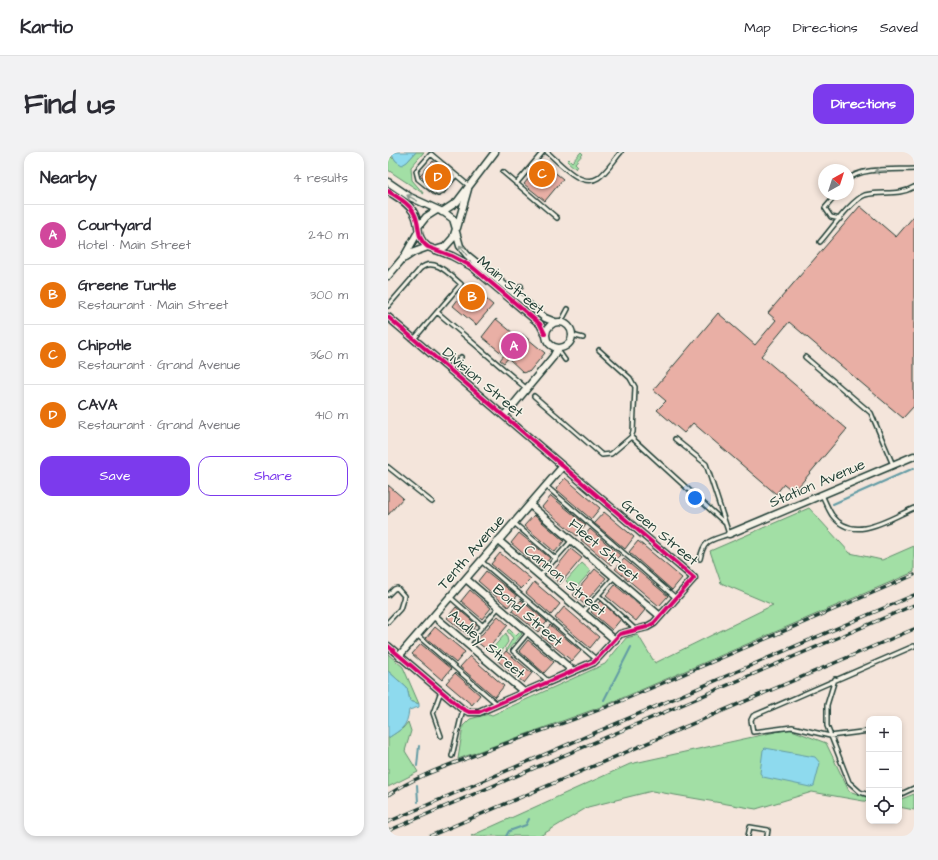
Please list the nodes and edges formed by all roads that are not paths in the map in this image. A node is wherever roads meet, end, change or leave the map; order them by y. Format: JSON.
{"nodes":[{"id":1,"x":495,"y":152,"type":"edge"},
{"id":2,"x":543,"y":152,"type":"edge"},
{"id":3,"x":548,"y":152,"type":"edge"},
{"id":4,"x":621,"y":152,"type":"edge"},
{"id":5,"x":914,"y":169,"type":"edge"},
{"id":6,"x":503,"y":172,"type":"dead end"},
{"id":7,"x":456,"y":175,"type":"junction"},
{"id":8,"x":854,"y":175,"type":"edge"},
{"id":9,"x":388,"y":182,"type":"edge"},
{"id":10,"x":516,"y":184,"type":"junction"},
{"id":11,"x":469,"y":186,"type":"junction"},
{"id":12,"x":914,"y":187,"type":"edge"},
{"id":13,"x":388,"y":191,"type":"edge"},
{"id":14,"x":832,"y":200,"type":"edge"},
{"id":15,"x":440,"y":211,"type":"junction"},
{"id":16,"x":557,"y":218,"type":"dead end"},
{"id":17,"x":840,"y":219,"type":"junction"},
{"id":18,"x":418,"y":230,"type":"junction"},
{"id":19,"x":456,"y":231,"type":"junction"},
{"id":20,"x":820,"y":242,"type":"dead end"},
{"id":21,"x":428,"y":247,"type":"junction"},
{"id":22,"x":435,"y":250,"type":"junction"},
{"id":23,"x":400,"y":262,"type":"junction"},
{"id":24,"x":388,"y":276,"type":"edge"},
{"id":25,"x":521,"y":286,"type":"dead end"},
{"id":26,"x":515,"y":293,"type":"junction"},
{"id":27,"x":510,"y":298,"type":"junction"},
{"id":28,"x":388,"y":306,"type":"edge"},
{"id":29,"x":568,"y":309,"type":"dead end"},
{"id":30,"x":437,"y":312,"type":"junction"},
{"id":31,"x":388,"y":316,"type":"edge"},
{"id":32,"x":558,"y":322,"type":"junction"},
{"id":33,"x":545,"y":334,"type":"junction"},
{"id":34,"x":572,"y":335,"type":"junction"},
{"id":35,"x":583,"y":338,"type":"dead end"},
{"id":36,"x":414,"y":339,"type":"junction"},
{"id":37,"x":557,"y":349,"type":"junction"},
{"id":38,"x":599,"y":350,"type":"dead end"},
{"id":39,"x":461,"y":357,"type":"dead end"},
{"id":40,"x":805,"y":357,"type":"dead end"},
{"id":41,"x":565,"y":360,"type":"dead end"},
{"id":42,"x":450,"y":370,"type":"junction"},
{"id":43,"x":527,"y":389,"type":"junction"},
{"id":44,"x":534,"y":396,"type":"dead end"},
{"id":45,"x":504,"y":416,"type":"junction"},
{"id":46,"x":631,"y":437,"type":"junction"},
{"id":47,"x":675,"y":439,"type":"dead end"},
{"id":48,"x":914,"y":456,"type":"edge"},
{"id":49,"x":894,"y":465,"type":"junction"},
{"id":50,"x":563,"y":466,"type":"junction"},
{"id":51,"x":388,"y":467,"type":"edge"},
{"id":52,"x":546,"y":486,"type":"junction"},
{"id":53,"x":822,"y":495,"type":"junction"},
{"id":54,"x":432,"y":502,"type":"dead end"},
{"id":55,"x":530,"y":504,"type":"junction"},
{"id":56,"x":914,"y":508,"type":"edge"},
{"id":57,"x":514,"y":523,"type":"junction"},
{"id":58,"x":725,"y":523,"type":"junction"},
{"id":59,"x":729,"y":534,"type":"junction"},
{"id":60,"x":572,"y":540,"type":"junction"},
{"id":61,"x":499,"y":541,"type":"junction"},
{"id":62,"x":556,"y":558,"type":"junction"},
{"id":63,"x":700,"y":560,"type":"dead end"},
{"id":64,"x":482,"y":561,"type":"junction"},
{"id":65,"x":540,"y":576,"type":"junction"},
{"id":66,"x":615,"y":576,"type":"junction"},
{"id":67,"x":466,"y":578,"type":"junction"},
{"id":68,"x":388,"y":595,"type":"edge"},
{"id":69,"x":598,"y":595,"type":"junction"},
{"id":70,"x":450,"y":597,"type":"junction"},
{"id":71,"x":676,"y":598,"type":"junction"},
{"id":72,"x":499,"y":607,"type":"junction"},
{"id":73,"x":583,"y":612,"type":"junction"},
{"id":74,"x":434,"y":616,"type":"junction"},
{"id":75,"x":660,"y":616,"type":"junction"},
{"id":76,"x":388,"y":622,"type":"edge"},
{"id":77,"x":483,"y":626,"type":"junction"},
{"id":78,"x":636,"y":630,"type":"junction"},
{"id":79,"x":528,"y":633,"type":"junction"},
{"id":80,"x":417,"y":635,"type":"junction"},
{"id":81,"x":615,"y":640,"type":"junction"},
{"id":82,"x":467,"y":644,"type":"junction"},
{"id":83,"x":388,"y":646,"type":"edge"},
{"id":84,"x":914,"y":646,"type":"edge"},
{"id":85,"x":399,"y":656,"type":"junction"},
{"id":86,"x":597,"y":660,"type":"junction"},
{"id":87,"x":573,"y":671,"type":"junction"},
{"id":88,"x":835,"y":679,"type":"junction"},
{"id":89,"x":549,"y":682,"type":"junction"},
{"id":90,"x":441,"y":691,"type":"junction"},
{"id":91,"x":524,"y":692,"type":"junction"},
{"id":92,"x":497,"y":704,"type":"junction"},
{"id":93,"x":463,"y":710,"type":"junction"},
{"id":94,"x":866,"y":731,"type":"edge"},
{"id":95,"x":441,"y":736,"type":"dead end"},
{"id":96,"x":830,"y":736,"type":"junction"},
{"id":97,"x":452,"y":756,"type":"dead end"},
{"id":98,"x":914,"y":788,"type":"edge"},
{"id":99,"x":866,"y":794,"type":"edge"},
{"id":100,"x":902,"y":794,"type":"edge"},
{"id":101,"x":748,"y":836,"type":"edge"},
{"id":102,"x":767,"y":836,"type":"edge"}],
"edges":[{"from":1,"to":11,"type":"street"},
{"from":2,"to":10,"type":"lane"},
{"from":3,"to":4,"type":"lane"},
{"from":5,"to":8,"type":"lane","one_way":true},
{"from":6,"to":10,"type":"lane"},
{"from":7,"to":7,"type":"lane"},
{"from":7,"to":11,"type":"lane"},
{"from":15,"to":9,"type":"street","one_way":true},
{"from":10,"to":16,"type":"lane"},
{"from":11,"to":15,"type":"street"},
{"from":11,"to":19,"type":"street"},
{"from":12,"to":17,"type":"lane"},
{"from":13,"to":18,"type":"street"},
{"from":14,"to":17,"type":"lane"},
{"from":15,"to":18,"type":"street"},
{"from":15,"to":19,"type":"street"},
{"from":17,"to":20,"type":"lane"},
{"from":18,"to":21,"type":"street"},
{"from":18,"to":23,"type":"street"},
{"from":19,"to":22,"type":"street"},
{"from":26,"to":19,"type":"street","name":"Main Street","one_way":true},
{"from":21,"to":22,"type":"street"},
{"from":21,"to":23,"type":"street"},
{"from":22,"to":27,"type":"street","name":"Main Street"},
{"from":23,"to":24,"type":"street"},
{"from":25,"to":26,"type":"lane"},
{"from":26,"to":27,"type":"lane"},
{"from":26,"to":32,"type":"street","name":"Main Street"},
{"from":27,"to":33,"type":"street","name":"Main Street"},
{"from":28,"to":30,"type":"lane"},
{"from":29,"to":32,"type":"lane"},
{"from":30,"to":36,"type":"lane"},
{"from":30,"to":43,"type":"lane"},
{"from":31,"to":36,"type":"street","name":"Division Street"},
{"from":32,"to":33,"type":"street"},
{"from":32,"to":34,"type":"street"},
{"from":33,"to":37,"type":"street"},
{"from":34,"to":35,"type":"lane"},
{"from":34,"to":37,"type":"street"},
{"from":36,"to":42,"type":"street","name":"Division Street"},
{"from":37,"to":41,"type":"lane"},
{"from":37,"to":43,"type":"street"},
{"from":38,"to":46,"type":"lane"},
{"from":39,"to":42,"type":"lane"},
{"from":40,"to":49,"type":"lane"},
{"from":42,"to":45,"type":"street","name":"Division Street"},
{"from":43,"to":45,"type":"street"},
{"from":44,"to":46,"type":"lane"},
{"from":45,"to":50,"type":"street","name":"Division Street"},
{"from":46,"to":58,"type":"lane"},
{"from":47,"to":58,"type":"lane"},
{"from":48,"to":49,"type":"street","name":"Station Avenue"},
{"from":49,"to":53,"type":"street","name":"Station Avenue"},
{"from":50,"to":52,"type":"street","name":"Tenth Avenue"},
{"from":50,"to":71,"type":"street","name":"Green Street"},
{"from":51,"to":54,"type":"lane"},
{"from":52,"to":55,"type":"street","name":"Tenth Avenue"},
{"from":52,"to":71,"type":"lane"},
{"from":53,"to":56,"type":"lane"},
{"from":53,"to":59,"type":"street","name":"Station Avenue"},
{"from":55,"to":57,"type":"street","name":"Tenth Avenue"},
{"from":55,"to":60,"type":"street","name":"Fleet Street"},
{"from":57,"to":61,"type":"street","name":"Tenth Avenue"},
{"from":57,"to":62,"type":"lane"},
{"from":58,"to":59,"type":"lane"},
{"from":59,"to":63,"type":"lane"},
{"from":60,"to":62,"type":"lane"},
{"from":60,"to":66,"type":"street","name":"Fleet Street"},
{"from":61,"to":64,"type":"street","name":"Tenth Avenue"},
{"from":61,"to":65,"type":"street","name":"Cannon Street"},
{"from":62,"to":65,"type":"lane"},
{"from":64,"to":67,"type":"street","name":"Tenth Avenue"},
{"from":64,"to":86,"type":"lane"},
{"from":65,"to":73,"type":"street","name":"Cannon Street"},
{"from":66,"to":69,"type":"lane"},
{"from":66,"to":75,"type":"street","name":"Fleet Street"},
{"from":67,"to":70,"type":"street","name":"Tenth Avenue"},
{"from":67,"to":72,"type":"street","name":"Bond Street"},
{"from":68,"to":76,"type":"lane"},
{"from":69,"to":73,"type":"lane"},
{"from":69,"to":78,"type":"lane"},
{"from":70,"to":74,"type":"street","name":"Tenth Avenue"},
{"from":70,"to":77,"type":"lane"},
{"from":71,"to":75,"type":"street","name":"Green Street"},
{"from":72,"to":77,"type":"lane"},
{"from":72,"to":79,"type":"street","name":"Bond Street"},
{"from":73,"to":81,"type":"street","name":"Cannon Street"},
{"from":74,"to":80,"type":"street","name":"Tenth Avenue"},
{"from":74,"to":82,"type":"street","name":"Audley Street"},
{"from":75,"to":78,"type":"street","name":"Green Street"},
{"from":77,"to":82,"type":"lane"},
{"from":78,"to":81,"type":"street","name":"Green Street"},
{"from":79,"to":87,"type":"street","name":"Bond Street"},
{"from":79,"to":89,"type":"lane"},
{"from":80,"to":85,"type":"street","name":"Tenth Avenue"},
{"from":80,"to":92,"type":"lane"},
{"from":81,"to":86,"type":"street","name":"Green Street"},
{"from":82,"to":91,"type":"street","name":"Audley Street"},
{"from":83,"to":85,"type":"street"},
{"from":84,"to":88,"type":"lane"},
{"from":85,"to":90,"type":"street"},
{"from":86,"to":87,"type":"street","name":"Green Street"},
{"from":87,"to":89,"type":"street","name":"Green Street"},
{"from":88,"to":96,"type":"lane"},
{"from":88,"to":96,"type":"lane"},
{"from":89,"to":91,"type":"street","name":"Green Street"},
{"from":90,"to":93,"type":"street"},
{"from":90,"to":95,"type":"lane"},
{"from":91,"to":92,"type":"street","name":"Green Street"},
{"from":92,"to":93,"type":"street","name":"Green Street"},
{"from":93,"to":97,"type":"lane"},
{"from":94,"to":96,"type":"lane"},
{"from":96,"to":99,"type":"lane"},
{"from":98,"to":100,"type":"lane"},
{"from":101,"to":102,"type":"lane"}]}
